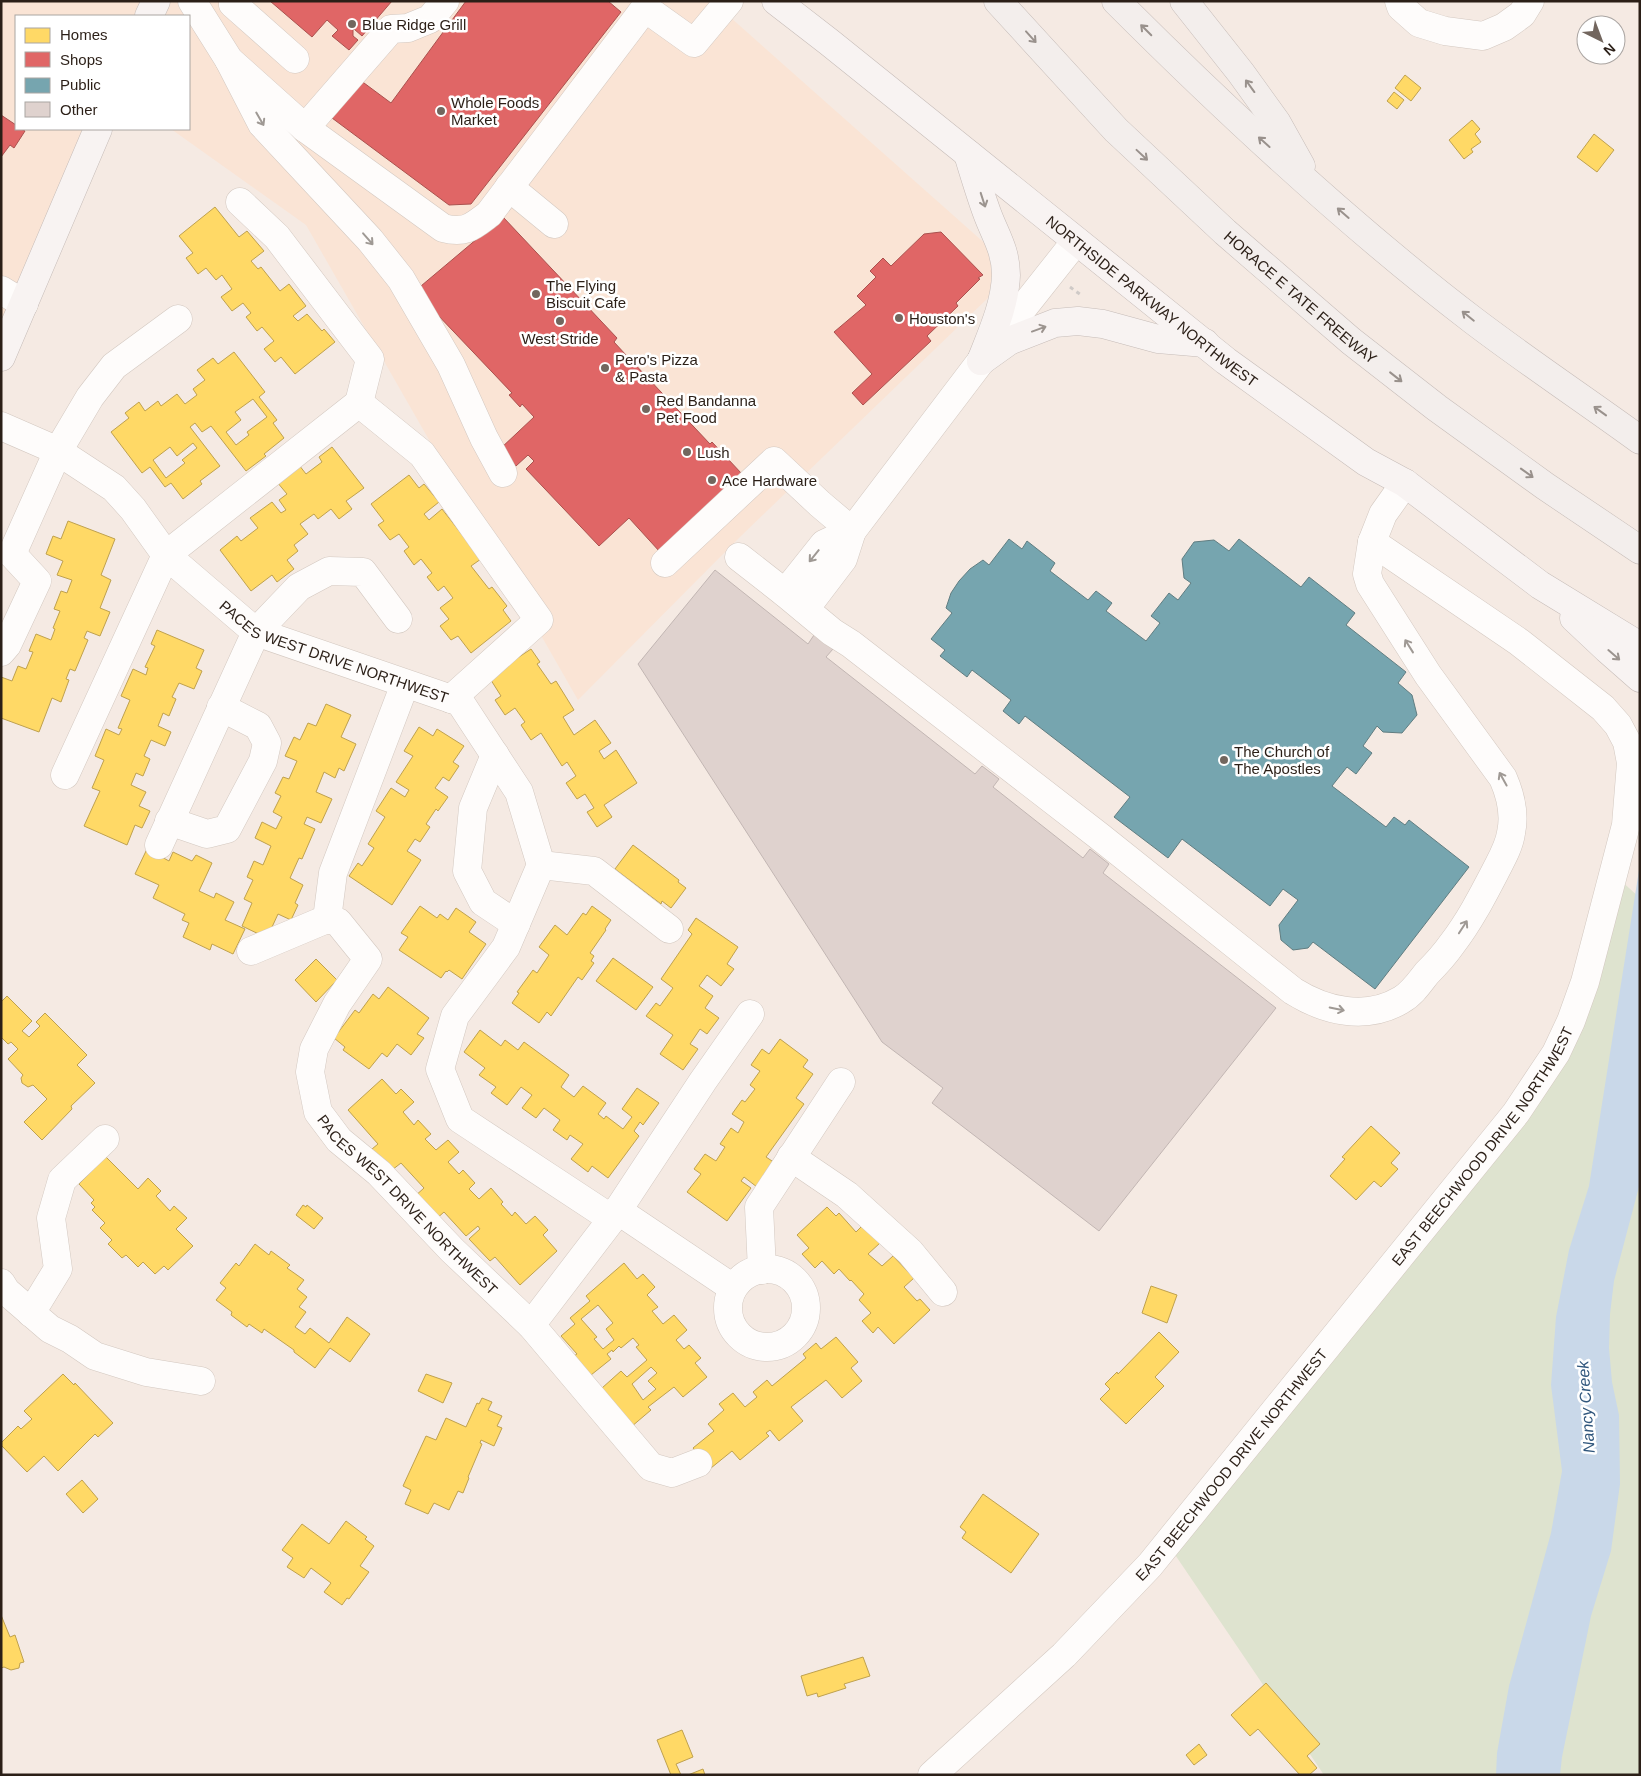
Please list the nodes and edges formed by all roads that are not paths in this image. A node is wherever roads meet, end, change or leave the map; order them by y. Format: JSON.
{"nodes":[{"id":1,"x":156,"y":1,"type":"edge"},
{"id":2,"x":192,"y":1,"type":"edge"},
{"id":3,"x":445,"y":1,"type":"edge"},
{"id":4,"x":729,"y":1,"type":"edge"},
{"id":5,"x":776,"y":1,"type":"edge"},
{"id":6,"x":998,"y":1,"type":"edge"},
{"id":7,"x":1116,"y":1,"type":"edge"},
{"id":8,"x":1184,"y":1,"type":"edge"},
{"id":9,"x":1400,"y":1,"type":"edge"},
{"id":10,"x":1530,"y":1,"type":"edge"},
{"id":11,"x":233,"y":3,"type":"edge"},
{"id":12,"x":149,"y":15,"type":"edge"},
{"id":13,"x":206,"y":25,"type":"junction"},
{"id":14,"x":295,"y":59,"type":"dead end"},
{"id":15,"x":229,"y":60,"type":"junction"},
{"id":16,"x":305,"y":128,"type":"junction"},
{"id":17,"x":91,"y":132,"type":"edge"},
{"id":18,"x":968,"y":154,"type":"junction"},
{"id":19,"x":509,"y":187,"type":"junction"},
{"id":20,"x":1313,"y":187,"type":"junction"},
{"id":21,"x":240,"y":202,"type":"dead end"},
{"id":22,"x":554,"y":224,"type":"dead end"},
{"id":23,"x":1076,"y":240,"type":"junction"},
{"id":24,"x":13,"y":297,"type":"edge"},
{"id":25,"x":178,"y":319,"type":"dead end"},
{"id":26,"x":1205,"y":343,"type":"junction"},
{"id":27,"x":3,"y":346,"type":"edge"},
{"id":28,"x":981,"y":360,"type":"junction"},
{"id":29,"x":359,"y":402,"type":"junction"},
{"id":30,"x":1,"y":426,"type":"edge"},
{"id":31,"x":1640,"y":440,"type":"edge"},
{"id":32,"x":58,"y":451,"type":"junction"},
{"id":33,"x":503,"y":473,"type":"dead end"},
{"id":34,"x":1405,"y":483,"type":"junction"},
{"id":35,"x":852,"y":531,"type":"junction"},
{"id":36,"x":1372,"y":542,"type":"junction"},
{"id":37,"x":1640,"y":550,"type":"edge"},
{"id":38,"x":7,"y":555,"type":"edge"},
{"id":39,"x":166,"y":556,"type":"junction"},
{"id":40,"x":739,"y":557,"type":"dead end"},
{"id":41,"x":844,"y":558,"type":"junction"},
{"id":42,"x":665,"y":563,"type":"dead end"},
{"id":43,"x":1540,"y":586,"type":"junction"},
{"id":44,"x":795,"y":601,"type":"junction"},
{"id":45,"x":398,"y":619,"type":"dead end"},
{"id":46,"x":256,"y":632,"type":"junction"},
{"id":47,"x":850,"y":644,"type":"junction"},
{"id":48,"x":1640,"y":646,"type":"edge"},
{"id":49,"x":1,"y":652,"type":"edge"},
{"id":50,"x":1640,"y":678,"type":"edge"},
{"id":51,"x":405,"y":684,"type":"junction"},
{"id":52,"x":450,"y":699,"type":"junction"},
{"id":53,"x":221,"y":707,"type":"junction"},
{"id":54,"x":495,"y":755,"type":"junction"},
{"id":55,"x":65,"y":776,"type":"dead end"},
{"id":56,"x":542,"y":865,"type":"junction"},
{"id":57,"x":327,"y":919,"type":"junction"},
{"id":58,"x":516,"y":924,"type":"junction"},
{"id":59,"x":669,"y":929,"type":"dead end"},
{"id":60,"x":251,"y":951,"type":"dead end"},
{"id":61,"x":750,"y":1014,"type":"dead end"},
{"id":62,"x":841,"y":1082,"type":"dead end"},
{"id":63,"x":105,"y":1139,"type":"dead end"},
{"id":64,"x":791,"y":1157,"type":"junction"},
{"id":65,"x":614,"y":1215,"type":"junction"},
{"id":66,"x":762,"y":1270,"type":"junction"},
{"id":67,"x":1,"y":1283,"type":"edge"},
{"id":68,"x":733,"y":1288,"type":"junction"},
{"id":69,"x":944,"y":1292,"type":"dead end"},
{"id":70,"x":31,"y":1313,"type":"junction"},
{"id":71,"x":530,"y":1325,"type":"junction"},
{"id":72,"x":201,"y":1381,"type":"dead end"},
{"id":73,"x":698,"y":1462,"type":"dead end"},
{"id":74,"x":932,"y":1775,"type":"edge"}],
"edges":[{"from":1,"to":12,"type":"main road"},
{"from":2,"to":13,"type":"street"},
{"from":3,"to":16,"type":"street"},
{"from":4,"to":19,"type":"street"},
{"from":5,"to":18,"type":"main road","name":"NORTHSIDE PARKWAY NORTHWEST"},
{"from":6,"to":37,"type":"highway","name":"HORACE E TATE FREEWAY","one_way":true},
{"from":20,"to":7,"type":"highway","one_way":true},
{"from":20,"to":8,"type":"highway","one_way":true},
{"from":9,"to":10,"type":"street"},
{"from":11,"to":13,"type":"street"},
{"from":11,"to":14,"type":"street"},
{"from":13,"to":15,"type":"street"},
{"from":15,"to":16,"type":"street"},
{"from":15,"to":33,"type":"street","one_way":true},
{"from":16,"to":19,"type":"street"},
{"from":17,"to":24,"type":"main road"},
{"from":18,"to":23,"type":"main road","name":"NORTHSIDE PARKWAY NORTHWEST"},
{"from":18,"to":28,"type":"main road","one_way":true},
{"from":19,"to":22,"type":"street"},
{"from":31,"to":20,"type":"highway","one_way":true},
{"from":21,"to":29,"type":"street"},
{"from":23,"to":26,"type":"main road","name":"NORTHSIDE PARKWAY NORTHWEST"},
{"from":23,"to":28,"type":"street"},
{"from":24,"to":27,"type":"main road"},
{"from":25,"to":32,"type":"street"},
{"from":28,"to":26,"type":"main road","one_way":true},
{"from":26,"to":34,"type":"main road","name":"NORTHSIDE PARKWAY NORTHWEST"},
{"from":28,"to":35,"type":"street"},
{"from":29,"to":39,"type":"street"},
{"from":29,"to":52,"type":"street"},
{"from":30,"to":32,"type":"street","name":"PACES WEST DRIVE NORTHWEST"},
{"from":32,"to":38,"type":"street"},
{"from":32,"to":39,"type":"street","name":"PACES WEST DRIVE NORTHWEST"},
{"from":34,"to":36,"type":"street"},
{"from":34,"to":43,"type":"main road","name":"NORTHSIDE PARKWAY NORTHWEST"},
{"from":35,"to":41,"type":"street"},
{"from":35,"to":42,"type":"street"},
{"from":35,"to":44,"type":"street","one_way":true},
{"from":47,"to":36,"type":"street","one_way":true},
{"from":36,"to":74,"type":"street","name":"EAST BEECHWOOD DRIVE NORTHWEST"},
{"from":38,"to":49,"type":"street"},
{"from":39,"to":46,"type":"street","name":"PACES WEST DRIVE NORTHWEST"},
{"from":39,"to":55,"type":"street"},
{"from":40,"to":44,"type":"street"},
{"from":41,"to":44,"type":"street"},
{"from":41,"to":47,"type":"street"},
{"from":43,"to":48,"type":"main road","name":"NORTHSIDE PARKWAY NORTHWEST"},
{"from":43,"to":50,"type":"main road","name":"NORTHSIDE PARKWAY NORTHWEST","one_way":true},
{"from":44,"to":47,"type":"street"},
{"from":45,"to":46,"type":"street"},
{"from":46,"to":51,"type":"street","name":"PACES WEST DRIVE NORTHWEST"},
{"from":46,"to":53,"type":"street"},
{"from":51,"to":52,"type":"street","name":"PACES WEST DRIVE NORTHWEST"},
{"from":51,"to":57,"type":"street"},
{"from":52,"to":54,"type":"street","name":"PACES WEST DRIVE NORTHWEST"},
{"from":53,"to":53,"type":"street"},
{"from":54,"to":56,"type":"street","name":"PACES WEST DRIVE NORTHWEST"},
{"from":54,"to":58,"type":"street"},
{"from":56,"to":58,"type":"street"},
{"from":56,"to":59,"type":"street"},
{"from":57,"to":60,"type":"street"},
{"from":57,"to":71,"type":"street","name":"PACES WEST DRIVE NORTHWEST"},
{"from":58,"to":65,"type":"street"},
{"from":61,"to":65,"type":"street"},
{"from":62,"to":64,"type":"street"},
{"from":63,"to":70,"type":"street"},
{"from":64,"to":66,"type":"street"},
{"from":64,"to":69,"type":"street"},
{"from":65,"to":68,"type":"street"},
{"from":65,"to":71,"type":"street"},
{"from":66,"to":68,"type":"street"},
{"from":66,"to":68,"type":"street"},
{"from":67,"to":70,"type":"street"},
{"from":70,"to":72,"type":"street"},
{"from":71,"to":73,"type":"street","name":"PACES WEST DRIVE NORTHWEST"}]}
